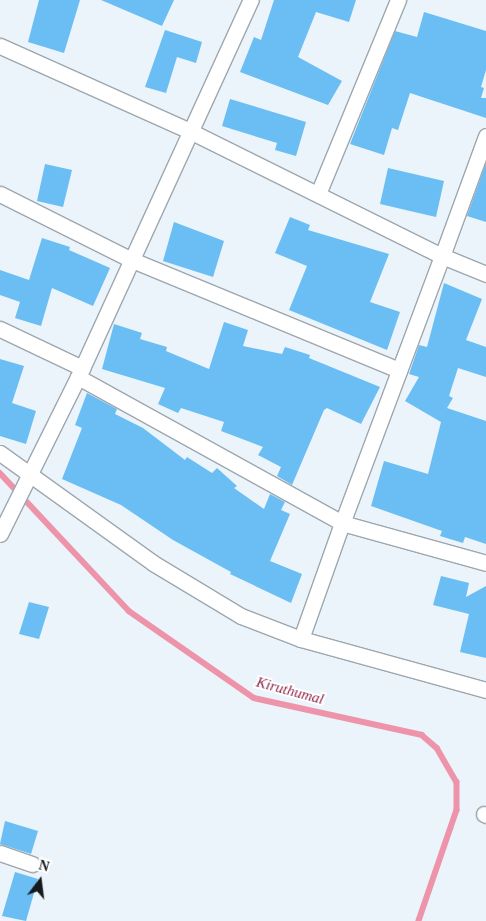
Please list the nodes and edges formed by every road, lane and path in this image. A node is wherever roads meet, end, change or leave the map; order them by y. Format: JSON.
{"nodes":[{"id":1,"x":251,"y":0,"type":"edge"},
{"id":2,"x":398,"y":0,"type":"edge"},
{"id":3,"x":0,"y":46,"type":"edge"},
{"id":4,"x":192,"y":132,"type":"junction"},
{"id":5,"x":486,"y":136,"type":"edge"},
{"id":6,"x":0,"y":194,"type":"edge"},
{"id":7,"x":318,"y":194,"type":"junction"},
{"id":8,"x":442,"y":256,"type":"junction"},
{"id":9,"x":132,"y":260,"type":"junction"},
{"id":10,"x":486,"y":274,"type":"edge"},
{"id":11,"x":0,"y":329,"type":"edge"},
{"id":12,"x":400,"y":370,"type":"junction"},
{"id":13,"x":80,"y":372,"type":"junction"},
{"id":14,"x":0,"y":453,"type":"edge"},
{"id":15,"x":26,"y":479,"type":"junction"},
{"id":16,"x":342,"y":523,"type":"junction"},
{"id":17,"x":0,"y":534,"type":"edge"},
{"id":18,"x":486,"y":563,"type":"edge"},
{"id":19,"x":301,"y":639,"type":"junction"},
{"id":20,"x":486,"y":690,"type":"edge"},
{"id":21,"x":0,"y":853,"type":"edge"},
{"id":22,"x":32,"y":864,"type":"dead end"}],
"edges":[{"from":1,"to":4,"type":"street"},
{"from":2,"to":7,"type":"street"},
{"from":3,"to":4,"type":"street"},
{"from":4,"to":7,"type":"street"},
{"from":4,"to":9,"type":"street"},
{"from":5,"to":8,"type":"street"},
{"from":6,"to":9,"type":"street"},
{"from":7,"to":8,"type":"street"},
{"from":8,"to":10,"type":"street"},
{"from":8,"to":12,"type":"street"},
{"from":9,"to":12,"type":"street"},
{"from":9,"to":13,"type":"street"},
{"from":11,"to":13,"type":"street"},
{"from":12,"to":16,"type":"street"},
{"from":13,"to":15,"type":"street"},
{"from":13,"to":16,"type":"street"},
{"from":14,"to":15,"type":"street"},
{"from":15,"to":17,"type":"street"},
{"from":15,"to":19,"type":"street"},
{"from":16,"to":18,"type":"street"},
{"from":16,"to":19,"type":"street"},
{"from":19,"to":20,"type":"street"},
{"from":21,"to":22,"type":"street"}]}
